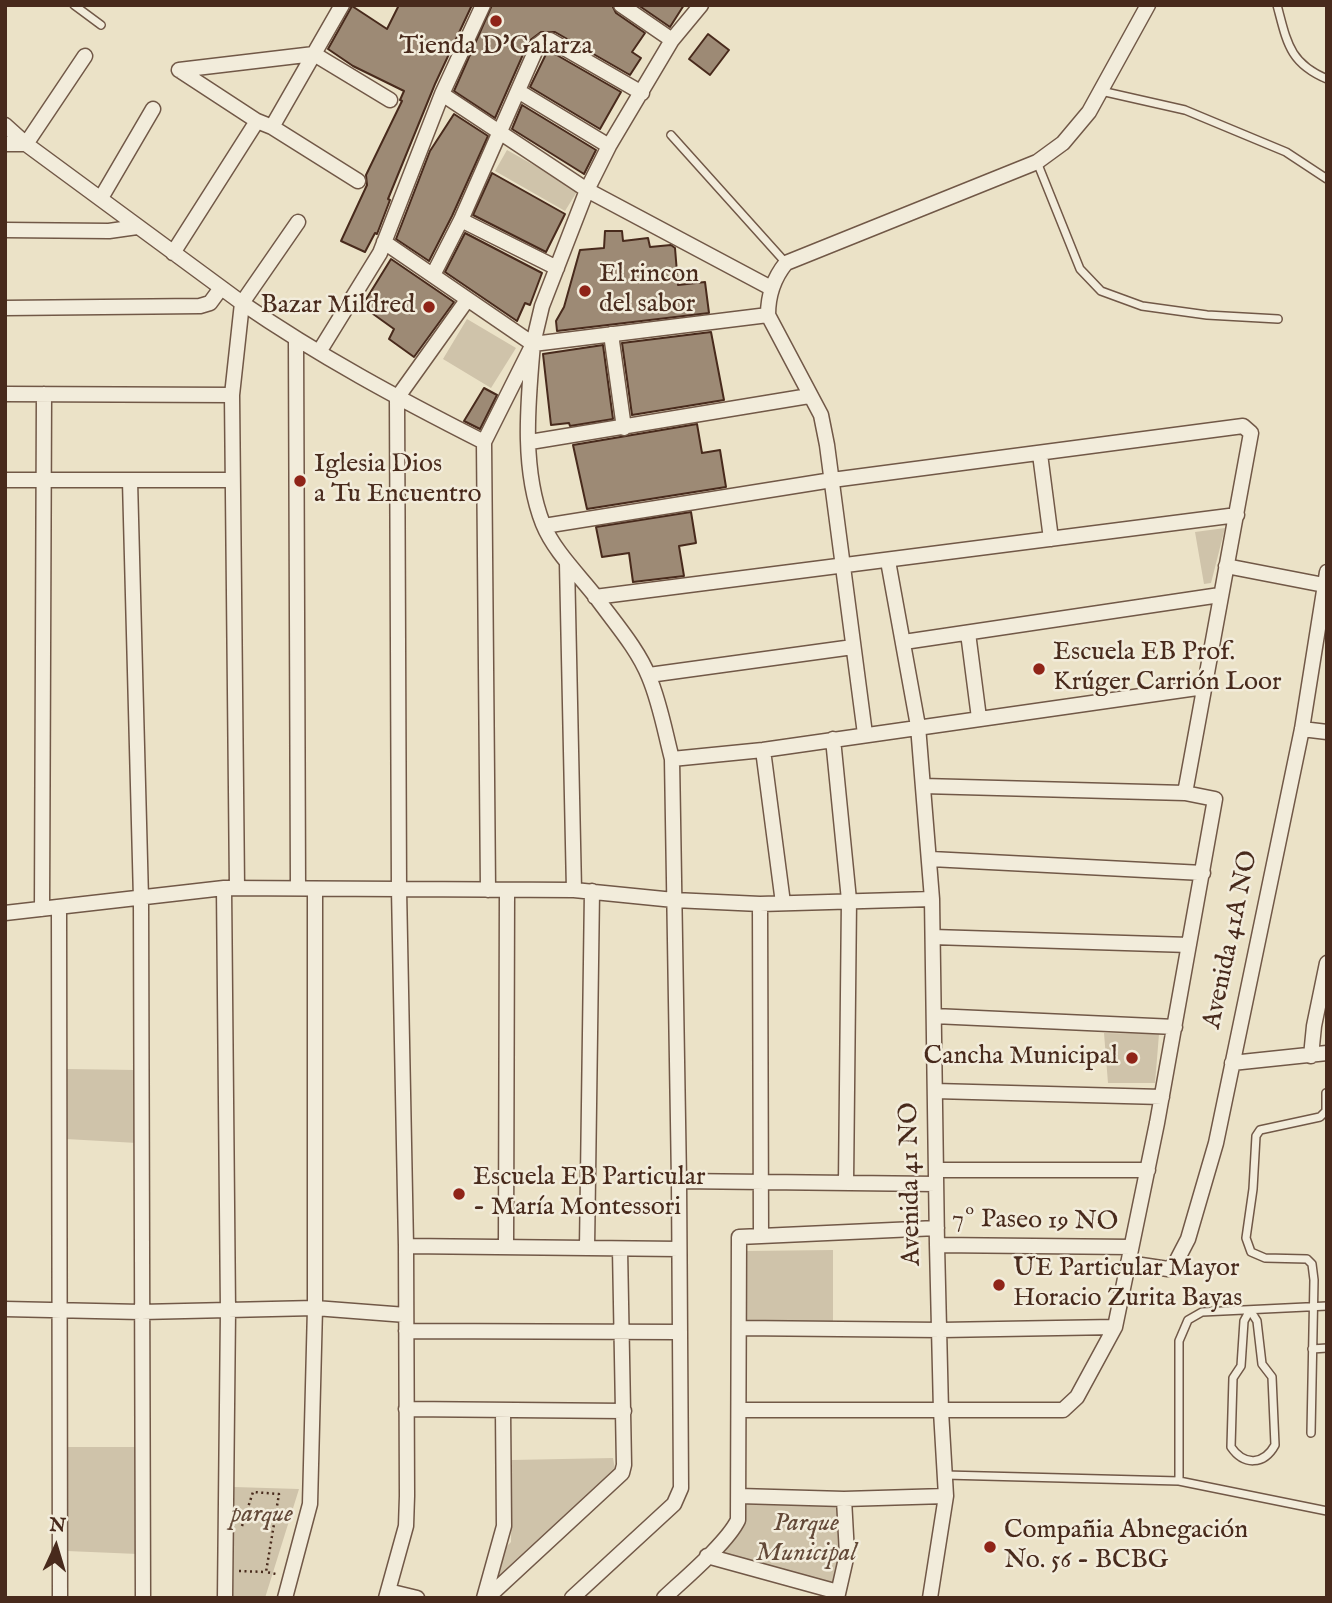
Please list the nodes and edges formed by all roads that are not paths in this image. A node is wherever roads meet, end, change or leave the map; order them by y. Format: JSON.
{"nodes":[{"id":1,"x":74,"y":5,"type":"edge"},
{"id":2,"x":342,"y":5,"type":"edge"},
{"id":3,"x":483,"y":5,"type":"edge"},
{"id":4,"x":621,"y":5,"type":"edge"},
{"id":5,"x":701,"y":5,"type":"edge"},
{"id":6,"x":1149,"y":5,"type":"edge"},
{"id":7,"x":1277,"y":5,"type":"edge"},
{"id":8,"x":101,"y":25,"type":"dead end"},
{"id":9,"x":673,"y":40,"type":"junction"},
{"id":10,"x":314,"y":54,"type":"junction"},
{"id":11,"x":85,"y":56,"type":"dead end"},
{"id":12,"x":1327,"y":79,"type":"edge"},
{"id":13,"x":517,"y":91,"type":"junction"},
{"id":14,"x":1100,"y":91,"type":"junction"},
{"id":15,"x":642,"y":93,"type":"junction"},
{"id":16,"x":442,"y":94,"type":"junction"},
{"id":17,"x":390,"y":100,"type":"dead end"},
{"id":18,"x":153,"y":109,"type":"dead end"},
{"id":19,"x":257,"y":121,"type":"junction"},
{"id":20,"x":5,"y":125,"type":"edge"},
{"id":21,"x":272,"y":127,"type":"junction"},
{"id":22,"x":500,"y":132,"type":"junction"},
{"id":23,"x":671,"y":135,"type":"dead end"},
{"id":24,"x":5,"y":144,"type":"edge"},
{"id":25,"x":26,"y":144,"type":"junction"},
{"id":26,"x":609,"y":146,"type":"junction"},
{"id":27,"x":1037,"y":162,"type":"junction"},
{"id":28,"x":1327,"y":178,"type":"edge"},
{"id":29,"x":358,"y":181,"type":"dead end"},
{"id":30,"x":587,"y":190,"type":"junction"},
{"id":31,"x":102,"y":198,"type":"junction"},
{"id":32,"x":461,"y":220,"type":"junction"},
{"id":33,"x":298,"y":222,"type":"dead end"},
{"id":34,"x":137,"y":227,"type":"junction"},
{"id":35,"x":5,"y":230,"type":"edge"},
{"id":36,"x":384,"y":242,"type":"junction"},
{"id":37,"x":173,"y":253,"type":"junction"},
{"id":38,"x":786,"y":264,"type":"junction"},
{"id":39,"x":557,"y":268,"type":"junction"},
{"id":40,"x":433,"y":275,"type":"junction"},
{"id":41,"x":222,"y":288,"type":"junction"},
{"id":42,"x":771,"y":288,"type":"junction"},
{"id":43,"x":467,"y":300,"type":"junction"},
{"id":44,"x":242,"y":303,"type":"junction"},
{"id":45,"x":5,"y":308,"type":"edge"},
{"id":46,"x":768,"y":315,"type":"junction"},
{"id":47,"x":1278,"y":319,"type":"dead end"},
{"id":48,"x":611,"y":334,"type":"junction"},
{"id":49,"x":296,"y":340,"type":"junction"},
{"id":50,"x":533,"y":344,"type":"junction"},
{"id":51,"x":319,"y":352,"type":"junction"},
{"id":52,"x":5,"y":394,"type":"edge"},
{"id":53,"x":44,"y":394,"type":"junction"},
{"id":54,"x":232,"y":395,"type":"junction"},
{"id":55,"x":809,"y":396,"type":"junction"},
{"id":56,"x":397,"y":398,"type":"junction"},
{"id":57,"x":625,"y":428,"type":"junction"},
{"id":58,"x":484,"y":442,"type":"junction"},
{"id":59,"x":530,"y":442,"type":"junction"},
{"id":60,"x":1040,"y":454,"type":"junction"},
{"id":61,"x":5,"y":480,"type":"edge"},
{"id":62,"x":232,"y":480,"type":"junction"},
{"id":63,"x":832,"y":480,"type":"junction"},
{"id":64,"x":43,"y":481,"type":"junction"},
{"id":65,"x":130,"y":481,"type":"junction"},
{"id":66,"x":1237,"y":515,"type":"junction"},
{"id":67,"x":544,"y":526,"type":"junction"},
{"id":68,"x":1051,"y":540,"type":"junction"},
{"id":69,"x":888,"y":561,"type":"junction"},
{"id":70,"x":567,"y":563,"type":"junction"},
{"id":71,"x":1226,"y":566,"type":"junction"},
{"id":72,"x":843,"y":567,"type":"junction"},
{"id":73,"x":1326,"y":579,"type":"edge"},
{"id":74,"x":1220,"y":595,"type":"junction"},
{"id":75,"x":595,"y":597,"type":"junction"},
{"id":76,"x":968,"y":633,"type":"junction"},
{"id":77,"x":904,"y":642,"type":"junction"},
{"id":78,"x":853,"y":647,"type":"junction"},
{"id":79,"x":649,"y":675,"type":"junction"},
{"id":80,"x":1204,"y":687,"type":"junction"},
{"id":81,"x":979,"y":718,"type":"junction"},
{"id":82,"x":918,"y":726,"type":"junction"},
{"id":83,"x":1302,"y":729,"type":"junction"},
{"id":84,"x":1327,"y":732,"type":"edge"},
{"id":85,"x":865,"y":734,"type":"junction"},
{"id":86,"x":833,"y":739,"type":"junction"},
{"id":87,"x":763,"y":750,"type":"junction"},
{"id":88,"x":672,"y":760,"type":"junction"},
{"id":89,"x":923,"y":786,"type":"junction"},
{"id":90,"x":1185,"y":793,"type":"junction"},
{"id":91,"x":931,"y":859,"type":"junction"},
{"id":92,"x":1203,"y":873,"type":"junction"},
{"id":93,"x":230,"y":888,"type":"junction"},
{"id":94,"x":298,"y":888,"type":"junction"},
{"id":95,"x":315,"y":889,"type":"junction"},
{"id":96,"x":398,"y":889,"type":"junction"},
{"id":97,"x":488,"y":890,"type":"junction"},
{"id":98,"x":507,"y":890,"type":"junction"},
{"id":99,"x":574,"y":890,"type":"junction"},
{"id":100,"x":592,"y":891,"type":"junction"},
{"id":101,"x":141,"y":899,"type":"junction"},
{"id":102,"x":932,"y":899,"type":"junction"},
{"id":103,"x":674,"y":900,"type":"junction"},
{"id":104,"x":849,"y":900,"type":"junction"},
{"id":105,"x":783,"y":903,"type":"junction"},
{"id":106,"x":760,"y":904,"type":"junction"},
{"id":107,"x":59,"y":907,"type":"junction"},
{"id":108,"x":42,"y":909,"type":"junction"},
{"id":109,"x":5,"y":913,"type":"edge"},
{"id":110,"x":933,"y":937,"type":"junction"},
{"id":111,"x":1189,"y":945,"type":"junction"},
{"id":112,"x":1327,"y":962,"type":"edge"},
{"id":113,"x":934,"y":1016,"type":"junction"},
{"id":114,"x":1175,"y":1027,"type":"junction"},
{"id":115,"x":1327,"y":1053,"type":"edge"},
{"id":116,"x":1311,"y":1056,"type":"junction"},
{"id":117,"x":1231,"y":1063,"type":"junction"},
{"id":118,"x":935,"y":1091,"type":"junction"},
{"id":119,"x":1326,"y":1093,"type":"edge"},
{"id":120,"x":1162,"y":1097,"type":"junction"},
{"id":121,"x":1147,"y":1170,"type":"junction"},
{"id":122,"x":936,"y":1177,"type":"junction"},
{"id":123,"x":679,"y":1181,"type":"junction"},
{"id":124,"x":761,"y":1183,"type":"junction"},
{"id":125,"x":846,"y":1183,"type":"junction"},
{"id":126,"x":937,"y":1228,"type":"junction"},
{"id":127,"x":761,"y":1236,"type":"junction"},
{"id":128,"x":937,"y":1245,"type":"junction"},
{"id":129,"x":406,"y":1246,"type":"junction"},
{"id":130,"x":506,"y":1247,"type":"junction"},
{"id":131,"x":1131,"y":1247,"type":"junction"},
{"id":132,"x":587,"y":1248,"type":"junction"},
{"id":133,"x":620,"y":1249,"type":"junction"},
{"id":134,"x":679,"y":1249,"type":"junction"},
{"id":135,"x":1128,"y":1263,"type":"junction"},
{"id":136,"x":1312,"y":1306,"type":"junction"},
{"id":137,"x":1327,"y":1306,"type":"edge"},
{"id":138,"x":315,"y":1308,"type":"junction"},
{"id":139,"x":5,"y":1309,"type":"edge"},
{"id":140,"x":59,"y":1309,"type":"junction"},
{"id":141,"x":1250,"y":1310,"type":"junction"},
{"id":142,"x":228,"y":1311,"type":"junction"},
{"id":143,"x":141,"y":1312,"type":"junction"},
{"id":144,"x":406,"y":1315,"type":"junction"},
{"id":145,"x":1115,"y":1327,"type":"junction"},
{"id":146,"x":739,"y":1328,"type":"junction"},
{"id":147,"x":941,"y":1329,"type":"junction"},
{"id":148,"x":406,"y":1331,"type":"junction"},
{"id":149,"x":620,"y":1332,"type":"junction"},
{"id":150,"x":679,"y":1332,"type":"junction"},
{"id":151,"x":1327,"y":1348,"type":"edge"},
{"id":152,"x":1312,"y":1349,"type":"junction"},
{"id":153,"x":406,"y":1409,"type":"junction"},
{"id":154,"x":503,"y":1410,"type":"junction"},
{"id":155,"x":739,"y":1410,"type":"junction"},
{"id":156,"x":624,"y":1411,"type":"junction"},
{"id":157,"x":941,"y":1412,"type":"junction"},
{"id":158,"x":1311,"y":1433,"type":"dead end"},
{"id":159,"x":945,"y":1475,"type":"junction"},
{"id":160,"x":1179,"y":1481,"type":"junction"},
{"id":161,"x":739,"y":1496,"type":"junction"},
{"id":162,"x":946,"y":1496,"type":"junction"},
{"id":163,"x":844,"y":1499,"type":"junction"},
{"id":164,"x":1327,"y":1511,"type":"edge"},
{"id":165,"x":707,"y":1556,"type":"junction"},
{"id":166,"x":387,"y":1594,"type":"edge"},
{"id":167,"x":838,"y":1595,"type":"edge"},
{"id":168,"x":60,"y":1598,"type":"edge"},
{"id":169,"x":143,"y":1598,"type":"edge"},
{"id":170,"x":225,"y":1598,"type":"edge"},
{"id":171,"x":285,"y":1598,"type":"edge"},
{"id":172,"x":417,"y":1598,"type":"edge"},
{"id":173,"x":486,"y":1598,"type":"edge"},
{"id":174,"x":572,"y":1598,"type":"edge"},
{"id":175,"x":664,"y":1598,"type":"edge"},
{"id":176,"x":930,"y":1598,"type":"edge"}],
"edges":[{"from":1,"to":8,"type":"lane"},
{"from":2,"to":10,"type":"street"},
{"from":3,"to":16,"type":"street"},
{"from":4,"to":9,"type":"street"},
{"from":5,"to":9,"type":"street"},
{"from":6,"to":14,"type":"street"},
{"from":7,"to":12,"type":"lane"},
{"from":9,"to":15,"type":"street"},
{"from":10,"to":17,"type":"street"},
{"from":10,"to":19,"type":"street"},
{"from":10,"to":21,"type":"street"},
{"from":11,"to":25,"type":"street"},
{"from":13,"to":15,"type":"street"},
{"from":13,"to":22,"type":"street"},
{"from":13,"to":26,"type":"street"},
{"from":14,"to":27,"type":"street"},
{"from":14,"to":28,"type":"lane"},
{"from":15,"to":26,"type":"street"},
{"from":16,"to":22,"type":"street"},
{"from":16,"to":36,"type":"street"},
{"from":18,"to":31,"type":"street"},
{"from":19,"to":21,"type":"street"},
{"from":19,"to":37,"type":"street"},
{"from":20,"to":25,"type":"street"},
{"from":21,"to":29,"type":"street"},
{"from":22,"to":30,"type":"street"},
{"from":22,"to":32,"type":"street"},
{"from":23,"to":38,"type":"lane"},
{"from":24,"to":25,"type":"street"},
{"from":25,"to":31,"type":"street"},
{"from":26,"to":30,"type":"street"},
{"from":27,"to":38,"type":"street"},
{"from":27,"to":47,"type":"lane"},
{"from":30,"to":39,"type":"street"},
{"from":30,"to":42,"type":"street"},
{"from":31,"to":34,"type":"street"},
{"from":32,"to":39,"type":"street"},
{"from":32,"to":40,"type":"street"},
{"from":33,"to":44,"type":"street"},
{"from":34,"to":35,"type":"street"},
{"from":34,"to":37,"type":"street"},
{"from":36,"to":40,"type":"street"},
{"from":36,"to":51,"type":"street"},
{"from":37,"to":41,"type":"street"},
{"from":38,"to":42,"type":"street"},
{"from":39,"to":50,"type":"street"},
{"from":40,"to":43,"type":"street"},
{"from":41,"to":44,"type":"street"},
{"from":41,"to":45,"type":"street"},
{"from":42,"to":46,"type":"street"},
{"from":43,"to":50,"type":"street"},
{"from":43,"to":56,"type":"street"},
{"from":44,"to":49,"type":"street"},
{"from":44,"to":54,"type":"street"},
{"from":46,"to":48,"type":"street"},
{"from":46,"to":55,"type":"street"},
{"from":48,"to":50,"type":"street"},
{"from":48,"to":57,"type":"street"},
{"from":49,"to":51,"type":"street"},
{"from":49,"to":94,"type":"street"},
{"from":50,"to":58,"type":"street"},
{"from":50,"to":59,"type":"street"},
{"from":51,"to":56,"type":"street"},
{"from":52,"to":53,"type":"street"},
{"from":53,"to":54,"type":"street"},
{"from":53,"to":64,"type":"street"},
{"from":54,"to":62,"type":"street"},
{"from":55,"to":57,"type":"street"},
{"from":55,"to":63,"type":"street"},
{"from":56,"to":58,"type":"street"},
{"from":56,"to":96,"type":"street"},
{"from":57,"to":59,"type":"street"},
{"from":58,"to":97,"type":"street"},
{"from":59,"to":67,"type":"street"},
{"from":60,"to":63,"type":"street"},
{"from":60,"to":66,"type":"street"},
{"from":60,"to":68,"type":"street"},
{"from":61,"to":64,"type":"street"},
{"from":62,"to":65,"type":"street"},
{"from":62,"to":93,"type":"street"},
{"from":63,"to":67,"type":"street"},
{"from":63,"to":72,"type":"street"},
{"from":64,"to":65,"type":"street"},
{"from":64,"to":108,"type":"street"},
{"from":65,"to":101,"type":"street"},
{"from":66,"to":68,"type":"street"},
{"from":66,"to":71,"type":"street"},
{"from":67,"to":70,"type":"street"},
{"from":68,"to":69,"type":"street"},
{"from":69,"to":72,"type":"street"},
{"from":69,"to":77,"type":"street","name":"Avenida 41 NO"},
{"from":70,"to":75,"type":"street"},
{"from":70,"to":99,"type":"street"},
{"from":71,"to":73,"type":"street"},
{"from":71,"to":74,"type":"street"},
{"from":72,"to":75,"type":"street"},
{"from":72,"to":78,"type":"street"},
{"from":73,"to":83,"type":"street","name":"Avenida 41A NO"},
{"from":74,"to":76,"type":"street"},
{"from":74,"to":80,"type":"street"},
{"from":75,"to":79,"type":"street"},
{"from":76,"to":77,"type":"street"},
{"from":76,"to":81,"type":"street"},
{"from":77,"to":82,"type":"street","name":"Avenida 41 NO"},
{"from":78,"to":79,"type":"street"},
{"from":78,"to":85,"type":"street"},
{"from":79,"to":88,"type":"street"},
{"from":80,"to":81,"type":"street"},
{"from":80,"to":90,"type":"street"},
{"from":81,"to":82,"type":"street"},
{"from":82,"to":85,"type":"street"},
{"from":82,"to":89,"type":"street","name":"Avenida 41 NO"},
{"from":83,"to":84,"type":"street"},
{"from":83,"to":117,"type":"street","name":"Avenida 41A NO"},
{"from":85,"to":86,"type":"street"},
{"from":86,"to":87,"type":"street"},
{"from":86,"to":104,"type":"street"},
{"from":87,"to":88,"type":"street"},
{"from":87,"to":105,"type":"street"},
{"from":88,"to":103,"type":"street"},
{"from":89,"to":90,"type":"street"},
{"from":89,"to":91,"type":"street","name":"Avenida 41 NO"},
{"from":90,"to":92,"type":"street"},
{"from":91,"to":92,"type":"street"},
{"from":91,"to":102,"type":"street","name":"Avenida 41 NO"},
{"from":92,"to":111,"type":"street"},
{"from":93,"to":94,"type":"street"},
{"from":93,"to":101,"type":"street"},
{"from":93,"to":142,"type":"street"},
{"from":94,"to":95,"type":"street"},
{"from":95,"to":96,"type":"street"},
{"from":95,"to":138,"type":"street"},
{"from":96,"to":97,"type":"street"},
{"from":96,"to":129,"type":"street"},
{"from":97,"to":98,"type":"street"},
{"from":98,"to":99,"type":"street"},
{"from":98,"to":130,"type":"street"},
{"from":99,"to":100,"type":"street"},
{"from":100,"to":103,"type":"street"},
{"from":100,"to":132,"type":"street"},
{"from":101,"to":107,"type":"street"},
{"from":101,"to":143,"type":"street"},
{"from":102,"to":104,"type":"street"},
{"from":102,"to":110,"type":"street","name":"Avenida 41 NO"},
{"from":103,"to":106,"type":"street"},
{"from":103,"to":123,"type":"street"},
{"from":104,"to":105,"type":"street"},
{"from":104,"to":125,"type":"street"},
{"from":105,"to":106,"type":"street"},
{"from":106,"to":124,"type":"street"},
{"from":107,"to":108,"type":"street"},
{"from":107,"to":140,"type":"street"},
{"from":108,"to":109,"type":"street"},
{"from":110,"to":111,"type":"street"},
{"from":110,"to":113,"type":"street","name":"Avenida 41 NO"},
{"from":111,"to":114,"type":"street"},
{"from":112,"to":116,"type":"street"},
{"from":113,"to":114,"type":"street"},
{"from":113,"to":118,"type":"street","name":"Avenida 41 NO"},
{"from":114,"to":120,"type":"street"},
{"from":115,"to":116,"type":"street"},
{"from":116,"to":117,"type":"street"},
{"from":117,"to":135,"type":"street","name":"Avenida 41A NO"},
{"from":118,"to":120,"type":"street"},
{"from":118,"to":122,"type":"street","name":"Avenida 41 NO"},
{"from":119,"to":136,"type":"lane"},
{"from":120,"to":121,"type":"street"},
{"from":121,"to":122,"type":"street"},
{"from":121,"to":131,"type":"street"},
{"from":122,"to":125,"type":"street"},
{"from":122,"to":126,"type":"street","name":"Avenida 41 NO"},
{"from":123,"to":124,"type":"street"},
{"from":123,"to":134,"type":"street"},
{"from":124,"to":125,"type":"street"},
{"from":124,"to":127,"type":"street"},
{"from":126,"to":127,"type":"street"},
{"from":126,"to":128,"type":"street","name":"Avenida 41 NO"},
{"from":127,"to":146,"type":"street"},
{"from":128,"to":131,"type":"street","name":"7º Paseo 19 NO"},
{"from":128,"to":147,"type":"street","name":"Avenida 41 NO"},
{"from":129,"to":130,"type":"street"},
{"from":129,"to":144,"type":"street"},
{"from":130,"to":132,"type":"street"},
{"from":131,"to":135,"type":"street"},
{"from":132,"to":133,"type":"street"},
{"from":133,"to":134,"type":"street"},
{"from":133,"to":149,"type":"street"},
{"from":134,"to":150,"type":"street"},
{"from":135,"to":145,"type":"street"},
{"from":136,"to":137,"type":"lane"},
{"from":136,"to":141,"type":"lane"},
{"from":136,"to":152,"type":"lane"},
{"from":138,"to":142,"type":"street"},
{"from":138,"to":144,"type":"street"},
{"from":138,"to":171,"type":"street"},
{"from":139,"to":140,"type":"street"},
{"from":140,"to":143,"type":"street"},
{"from":140,"to":168,"type":"street"},
{"from":141,"to":141,"type":"lane"},
{"from":141,"to":160,"type":"lane"},
{"from":142,"to":143,"type":"street"},
{"from":142,"to":170,"type":"street"},
{"from":143,"to":169,"type":"street"},
{"from":144,"to":148,"type":"street"},
{"from":145,"to":147,"type":"street"},
{"from":145,"to":157,"type":"street"},
{"from":146,"to":147,"type":"street"},
{"from":146,"to":155,"type":"street"},
{"from":147,"to":157,"type":"street","name":"Avenida 41 NO"},
{"from":148,"to":149,"type":"street"},
{"from":148,"to":153,"type":"street"},
{"from":149,"to":150,"type":"street"},
{"from":149,"to":156,"type":"street"},
{"from":150,"to":174,"type":"street"},
{"from":151,"to":152,"type":"lane"},
{"from":152,"to":158,"type":"lane"},
{"from":153,"to":154,"type":"street"},
{"from":153,"to":166,"type":"street"},
{"from":154,"to":156,"type":"street"},
{"from":154,"to":173,"type":"street"},
{"from":155,"to":157,"type":"street"},
{"from":155,"to":161,"type":"street"},
{"from":156,"to":173,"type":"street"},
{"from":157,"to":159,"type":"street","name":"Avenida 41 NO"},
{"from":159,"to":160,"type":"lane"},
{"from":159,"to":162,"type":"street","name":"Avenida 41 NO"},
{"from":160,"to":164,"type":"lane"},
{"from":161,"to":163,"type":"street"},
{"from":161,"to":165,"type":"street"},
{"from":162,"to":163,"type":"street"},
{"from":162,"to":176,"type":"street","name":"Avenida 41 NO"},
{"from":163,"to":167,"type":"street"},
{"from":165,"to":167,"type":"street"},
{"from":165,"to":175,"type":"street"},
{"from":166,"to":172,"type":"street"}]}
